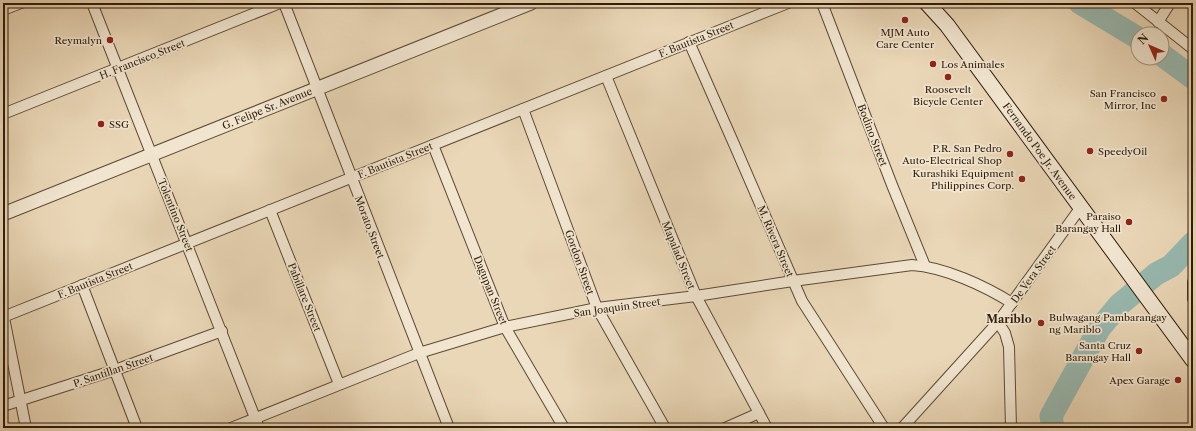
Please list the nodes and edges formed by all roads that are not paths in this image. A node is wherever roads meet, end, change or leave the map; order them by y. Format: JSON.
{"nodes":[{"id":1,"x":21,"y":3,"type":"edge"},
{"id":2,"x":92,"y":3,"type":"edge"},
{"id":3,"x":280,"y":3,"type":"edge"},
{"id":4,"x":284,"y":3,"type":"edge"},
{"id":5,"x":531,"y":3,"type":"edge"},
{"id":6,"x":788,"y":3,"type":"edge"},
{"id":7,"x":822,"y":3,"type":"edge"},
{"id":8,"x":926,"y":3,"type":"edge"},
{"id":9,"x":1135,"y":3,"type":"edge"},
{"id":10,"x":1170,"y":3,"type":"edge"},
{"id":11,"x":3,"y":10,"type":"edge"},
{"id":12,"x":1158,"y":22,"type":"junction"},
{"id":13,"x":689,"y":42,"type":"junction"},
{"id":14,"x":1193,"y":49,"type":"edge"},
{"id":15,"x":117,"y":68,"type":"junction"},
{"id":16,"x":606,"y":76,"type":"junction"},
{"id":17,"x":316,"y":89,"type":"junction"},
{"id":18,"x":523,"y":109,"type":"junction"},
{"id":19,"x":3,"y":114,"type":"edge"},
{"id":20,"x":433,"y":145,"type":"junction"},
{"id":21,"x":151,"y":154,"type":"junction"},
{"id":22,"x":351,"y":178,"type":"junction"},
{"id":23,"x":1081,"y":207,"type":"junction"},
{"id":24,"x":270,"y":210,"type":"junction"},
{"id":25,"x":3,"y":214,"type":"edge"},
{"id":26,"x":186,"y":243,"type":"junction"},
{"id":27,"x":925,"y":266,"type":"junction"},
{"id":28,"x":793,"y":281,"type":"junction"},
{"id":29,"x":1193,"y":282,"type":"edge"},
{"id":30,"x":82,"y":285,"type":"junction"},
{"id":31,"x":696,"y":296,"type":"junction"},
{"id":32,"x":1193,"y":299,"type":"edge"},
{"id":33,"x":1012,"y":303,"type":"junction"},
{"id":34,"x":597,"y":308,"type":"junction"},
{"id":35,"x":3,"y":315,"type":"edge"},
{"id":36,"x":998,"y":322,"type":"junction"},
{"id":37,"x":505,"y":327,"type":"junction"},
{"id":38,"x":222,"y":331,"type":"junction"},
{"id":39,"x":419,"y":353,"type":"junction"},
{"id":40,"x":1193,"y":360,"type":"edge"},
{"id":41,"x":115,"y":370,"type":"junction"},
{"id":42,"x":339,"y":384,"type":"junction"},
{"id":43,"x":20,"y":400,"type":"junction"},
{"id":44,"x":3,"y":406,"type":"edge"},
{"id":45,"x":759,"y":413,"type":"junction"},
{"id":46,"x":255,"y":418,"type":"junction"},
{"id":47,"x":26,"y":428,"type":"edge"},
{"id":48,"x":136,"y":428,"type":"edge"},
{"id":49,"x":231,"y":428,"type":"edge"},
{"id":50,"x":259,"y":428,"type":"edge"},
{"id":51,"x":449,"y":428,"type":"edge"},
{"id":52,"x":564,"y":428,"type":"edge"},
{"id":53,"x":665,"y":428,"type":"edge"},
{"id":54,"x":725,"y":428,"type":"edge"},
{"id":55,"x":767,"y":428,"type":"edge"},
{"id":56,"x":884,"y":428,"type":"edge"},
{"id":57,"x":902,"y":428,"type":"edge"},
{"id":58,"x":1011,"y":428,"type":"edge"}],
"edges":[{"from":1,"to":11,"type":"street"},
{"from":2,"to":15,"type":"street","name":"Tolentino Street"},
{"from":3,"to":15,"type":"street","name":"H. Francisco Street"},
{"from":4,"to":17,"type":"street","name":"Morato Street"},
{"from":5,"to":17,"type":"street","name":"G. Felipe Sr. Avenue"},
{"from":6,"to":13,"type":"street","name":"F. Bautista Street"},
{"from":7,"to":27,"type":"street","name":"Bodino Street"},
{"from":8,"to":23,"type":"main road","name":"Fernando Poe Jr. Avenue"},
{"from":9,"to":12,"type":"street"},
{"from":10,"to":12,"type":"street"},
{"from":12,"to":14,"type":"street"},
{"from":13,"to":16,"type":"street","name":"F. Bautista Street"},
{"from":13,"to":28,"type":"street","name":"M. Rivera Street"},
{"from":15,"to":19,"type":"street","name":"H. Francisco Street"},
{"from":15,"to":21,"type":"street","name":"Tolentino Street"},
{"from":16,"to":18,"type":"street","name":"F. Bautista Street"},
{"from":16,"to":31,"type":"street","name":"Mapalad Street"},
{"from":17,"to":21,"type":"street","name":"G. Felipe Sr. Avenue"},
{"from":17,"to":22,"type":"street","name":"Morato Street"},
{"from":18,"to":20,"type":"street","name":"F. Bautista Street"},
{"from":18,"to":34,"type":"street","name":"Gordon Street"},
{"from":20,"to":22,"type":"street","name":"F. Bautista Street"},
{"from":20,"to":37,"type":"street","name":"Dagupan Street"},
{"from":21,"to":25,"type":"street","name":"G. Felipe Sr. Avenue"},
{"from":21,"to":26,"type":"street","name":"Tolentino Street"},
{"from":22,"to":24,"type":"street","name":"F. Bautista Street"},
{"from":22,"to":39,"type":"street","name":"Morato Street"},
{"from":23,"to":33,"type":"street","name":"De Vera Street"},
{"from":23,"to":40,"type":"main road","name":"Fernando Poe Jr. Avenue"},
{"from":24,"to":26,"type":"street","name":"F. Bautista Street"},
{"from":24,"to":42,"type":"street","name":"Pabillare Street"},
{"from":26,"to":30,"type":"street","name":"F. Bautista Street"},
{"from":26,"to":38,"type":"street","name":"Tolentino Street"},
{"from":27,"to":28,"type":"street","name":"San Joaquin Street"},
{"from":27,"to":33,"type":"street","name":"San Joaquin Street"},
{"from":28,"to":31,"type":"street","name":"San Joaquin Street"},
{"from":28,"to":56,"type":"street","name":"M. Rivera Street"},
{"from":29,"to":32,"type":"street"},
{"from":30,"to":35,"type":"street","name":"F. Bautista Street"},
{"from":30,"to":41,"type":"street"},
{"from":31,"to":34,"type":"street","name":"San Joaquin Street"},
{"from":31,"to":45,"type":"street","name":"Mapalad Street"},
{"from":33,"to":36,"type":"street","name":"De Vera Street"},
{"from":34,"to":37,"type":"street","name":"San Joaquin Street"},
{"from":34,"to":53,"type":"street","name":"Gordon Street"},
{"from":35,"to":43,"type":"street"},
{"from":36,"to":57,"type":"street","name":"De Vera Street"},
{"from":36,"to":58,"type":"street"},
{"from":37,"to":39,"type":"street","name":"San Joaquin Street"},
{"from":37,"to":52,"type":"street","name":"Dagupan Street"},
{"from":38,"to":41,"type":"street","name":"P. Santillan Street"},
{"from":38,"to":46,"type":"street","name":"Tolentino Street"},
{"from":39,"to":42,"type":"street","name":"San Joaquin Street"},
{"from":39,"to":51,"type":"street","name":"Morato Street"},
{"from":41,"to":43,"type":"street","name":"P. Santillan Street"},
{"from":41,"to":48,"type":"street"},
{"from":42,"to":46,"type":"street","name":"San Joaquin Street"},
{"from":43,"to":44,"type":"street","name":"P. Santillan Street"},
{"from":43,"to":47,"type":"street"},
{"from":45,"to":54,"type":"street"},
{"from":45,"to":55,"type":"street","name":"Mapalad Street"},
{"from":46,"to":49,"type":"street","name":"San Joaquin Street"},
{"from":46,"to":50,"type":"street","name":"Tolentino Street"}]}
